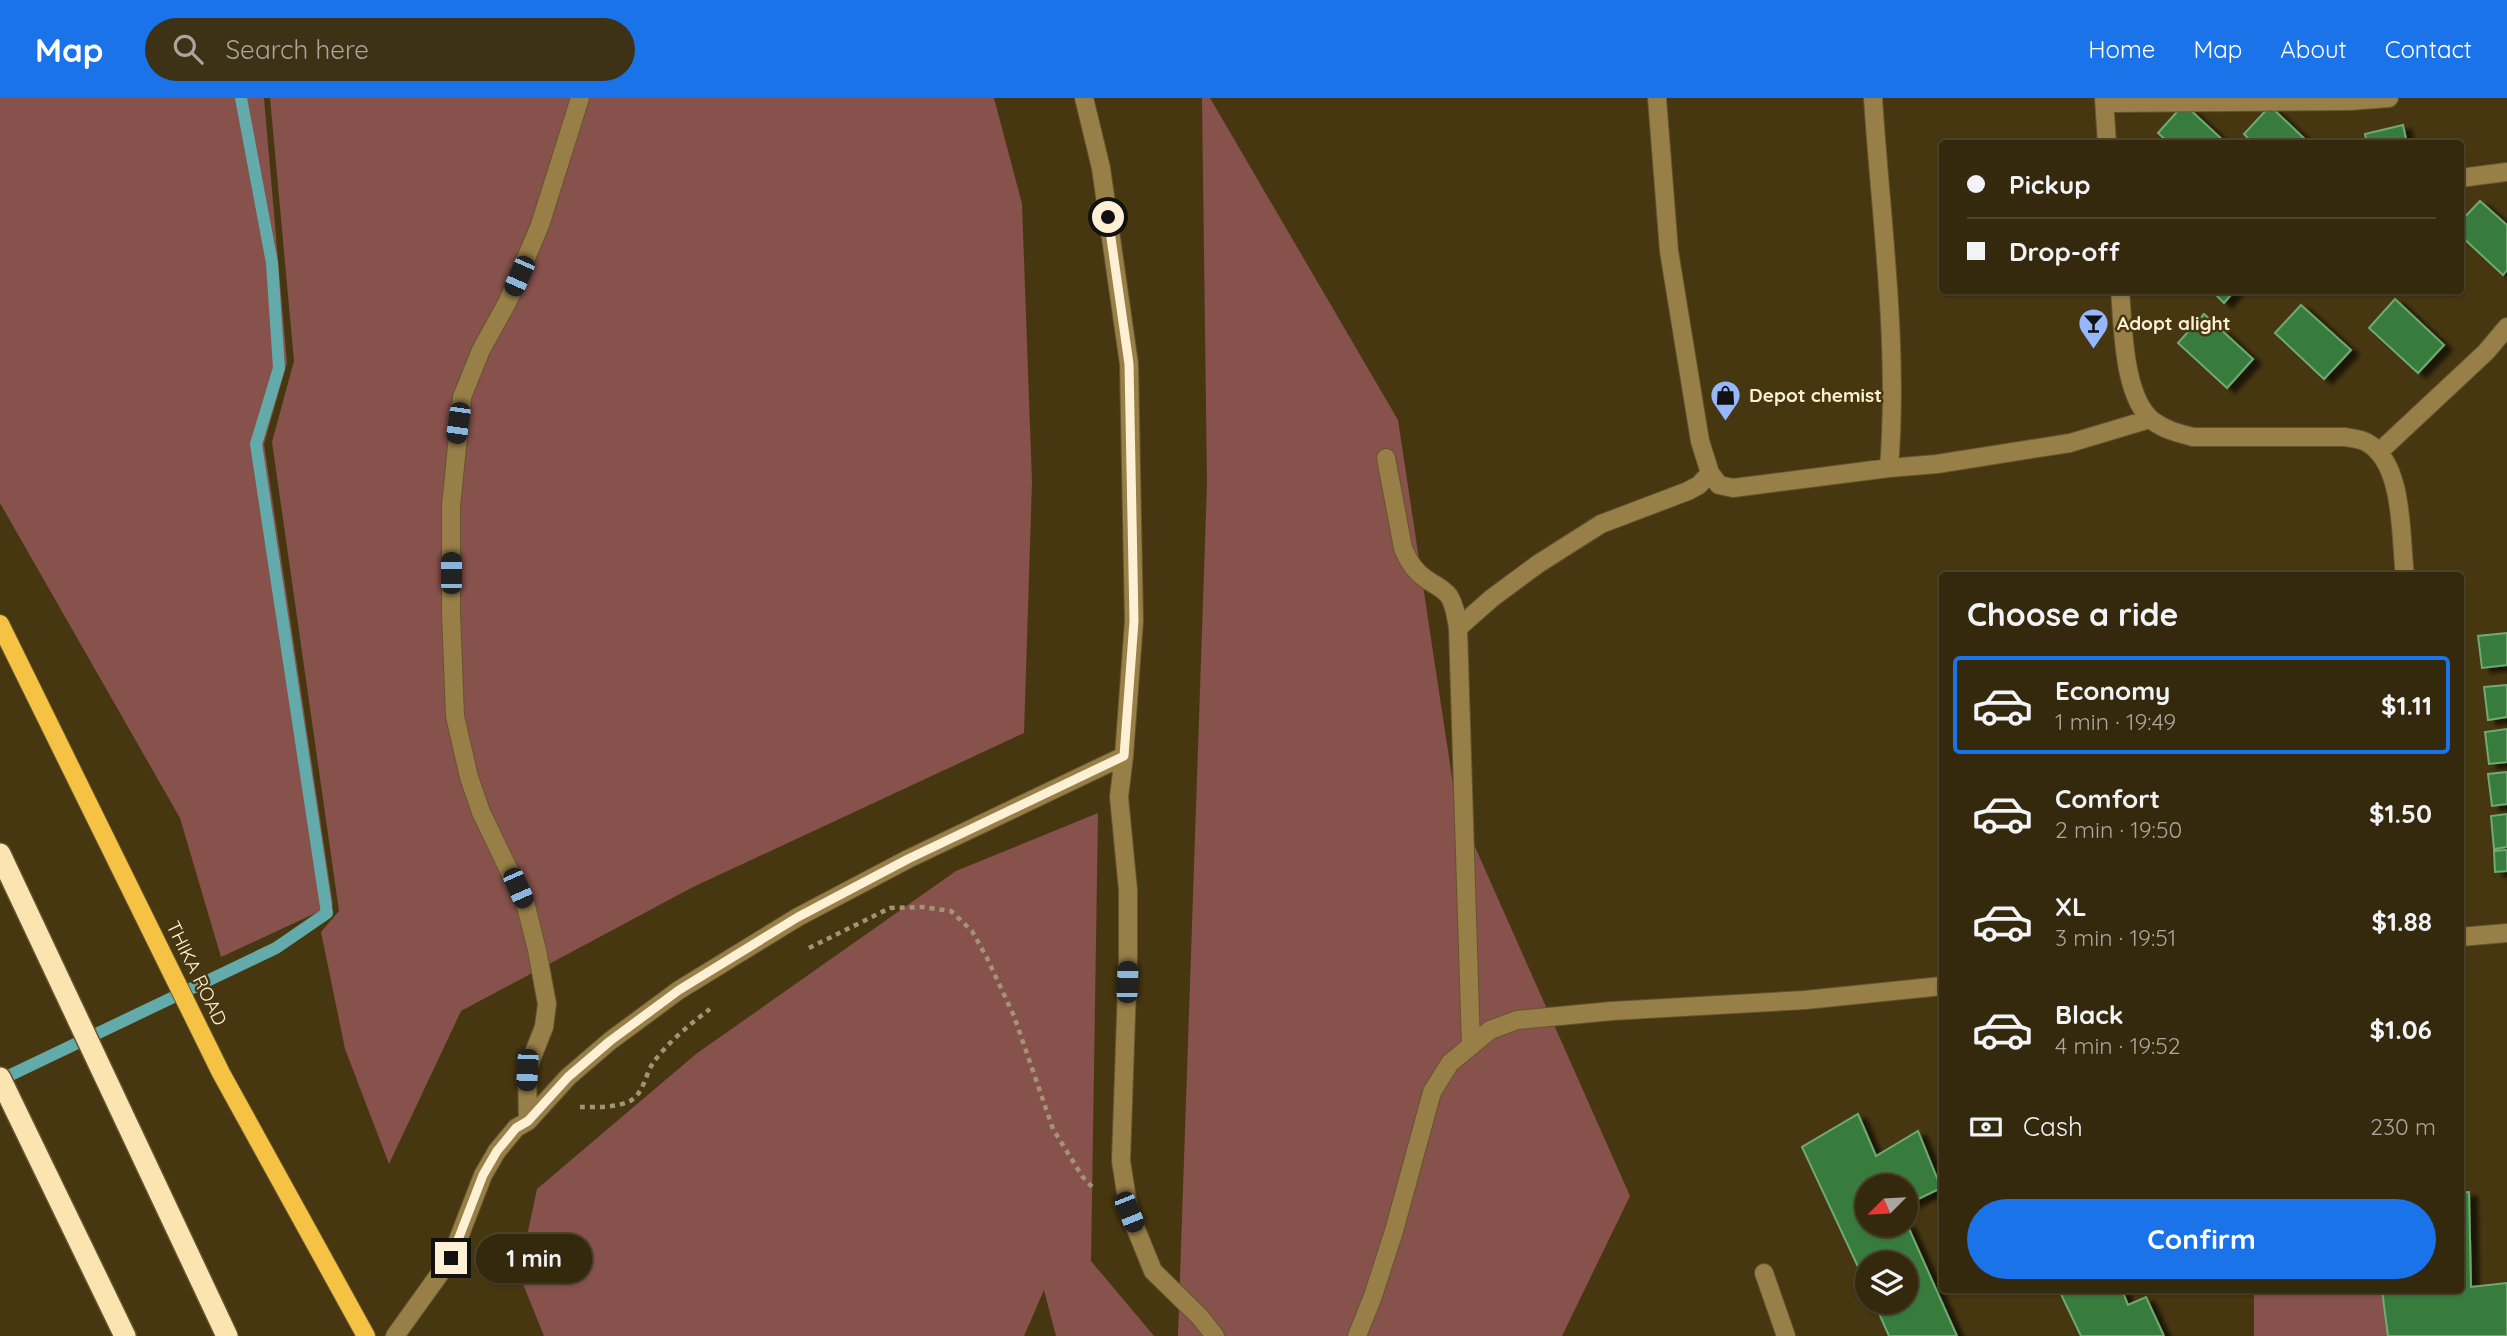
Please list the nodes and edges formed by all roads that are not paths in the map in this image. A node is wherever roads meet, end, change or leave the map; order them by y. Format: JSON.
{"nodes":[{"id":1,"x":580,"y":98,"type":"edge"},
{"id":2,"x":1084,"y":98,"type":"edge"},
{"id":3,"x":1657,"y":98,"type":"edge"},
{"id":4,"x":1872,"y":98,"type":"edge"},
{"id":5,"x":2389,"y":98,"type":"edge"},
{"id":6,"x":2104,"y":100,"type":"edge"},
{"id":7,"x":2108,"y":140,"type":"edge"},
{"id":8,"x":2507,"y":172,"type":"edge"},
{"id":9,"x":2464,"y":177,"type":"edge"},
{"id":10,"x":2120,"y":294,"type":"edge"},
{"id":11,"x":2507,"y":327,"type":"edge"},
{"id":12,"x":2150,"y":419,"type":"junction"},
{"id":13,"x":2379,"y":452,"type":"junction"},
{"id":14,"x":1386,"y":457,"type":"dead end"},
{"id":15,"x":1889,"y":468,"type":"junction"},
{"id":16,"x":1710,"y":474,"type":"junction"},
{"id":17,"x":2405,"y":572,"type":"edge"},
{"id":18,"x":0,"y":624,"type":"edge"},
{"id":19,"x":1458,"y":628,"type":"junction"},
{"id":20,"x":1124,"y":756,"type":"junction"},
{"id":21,"x":0,"y":854,"type":"edge"},
{"id":22,"x":2507,"y":933,"type":"edge"},
{"id":23,"x":2464,"y":937,"type":"edge"},
{"id":24,"x":1939,"y":986,"type":"edge"},
{"id":25,"x":1471,"y":1046,"type":"junction"},
{"id":26,"x":0,"y":1078,"type":"edge"},
{"id":27,"x":528,"y":1121,"type":"junction"},
{"id":28,"x":1764,"y":1273,"type":"dead end"},
{"id":29,"x":125,"y":1336,"type":"edge"},
{"id":30,"x":227,"y":1336,"type":"edge"},
{"id":31,"x":366,"y":1336,"type":"edge"},
{"id":32,"x":396,"y":1336,"type":"edge"},
{"id":33,"x":1215,"y":1336,"type":"edge"},
{"id":34,"x":1357,"y":1336,"type":"edge"},
{"id":35,"x":1786,"y":1336,"type":"edge"}],
"edges":[{"from":1,"to":27,"type":"street"},
{"from":2,"to":20,"type":"street"},
{"from":3,"to":16,"type":"street"},
{"from":4,"to":15,"type":"street"},
{"from":5,"to":6,"type":"street"},
{"from":6,"to":7,"type":"street"},
{"from":8,"to":9,"type":"street"},
{"from":10,"to":12,"type":"street"},
{"from":11,"to":13,"type":"street"},
{"from":12,"to":13,"type":"street"},
{"from":12,"to":15,"type":"street"},
{"from":13,"to":17,"type":"street"},
{"from":14,"to":19,"type":"street"},
{"from":15,"to":16,"type":"street"},
{"from":16,"to":19,"type":"street"},
{"from":18,"to":31,"type":"main road","name":"THIKA ROAD"},
{"from":19,"to":25,"type":"street"},
{"from":20,"to":27,"type":"street"},
{"from":20,"to":33,"type":"street"},
{"from":21,"to":30,"type":"highway"},
{"from":22,"to":23,"type":"street"},
{"from":24,"to":25,"type":"street"},
{"from":25,"to":34,"type":"street"},
{"from":26,"to":29,"type":"highway"},
{"from":27,"to":32,"type":"street"},
{"from":28,"to":35,"type":"street"}]}
